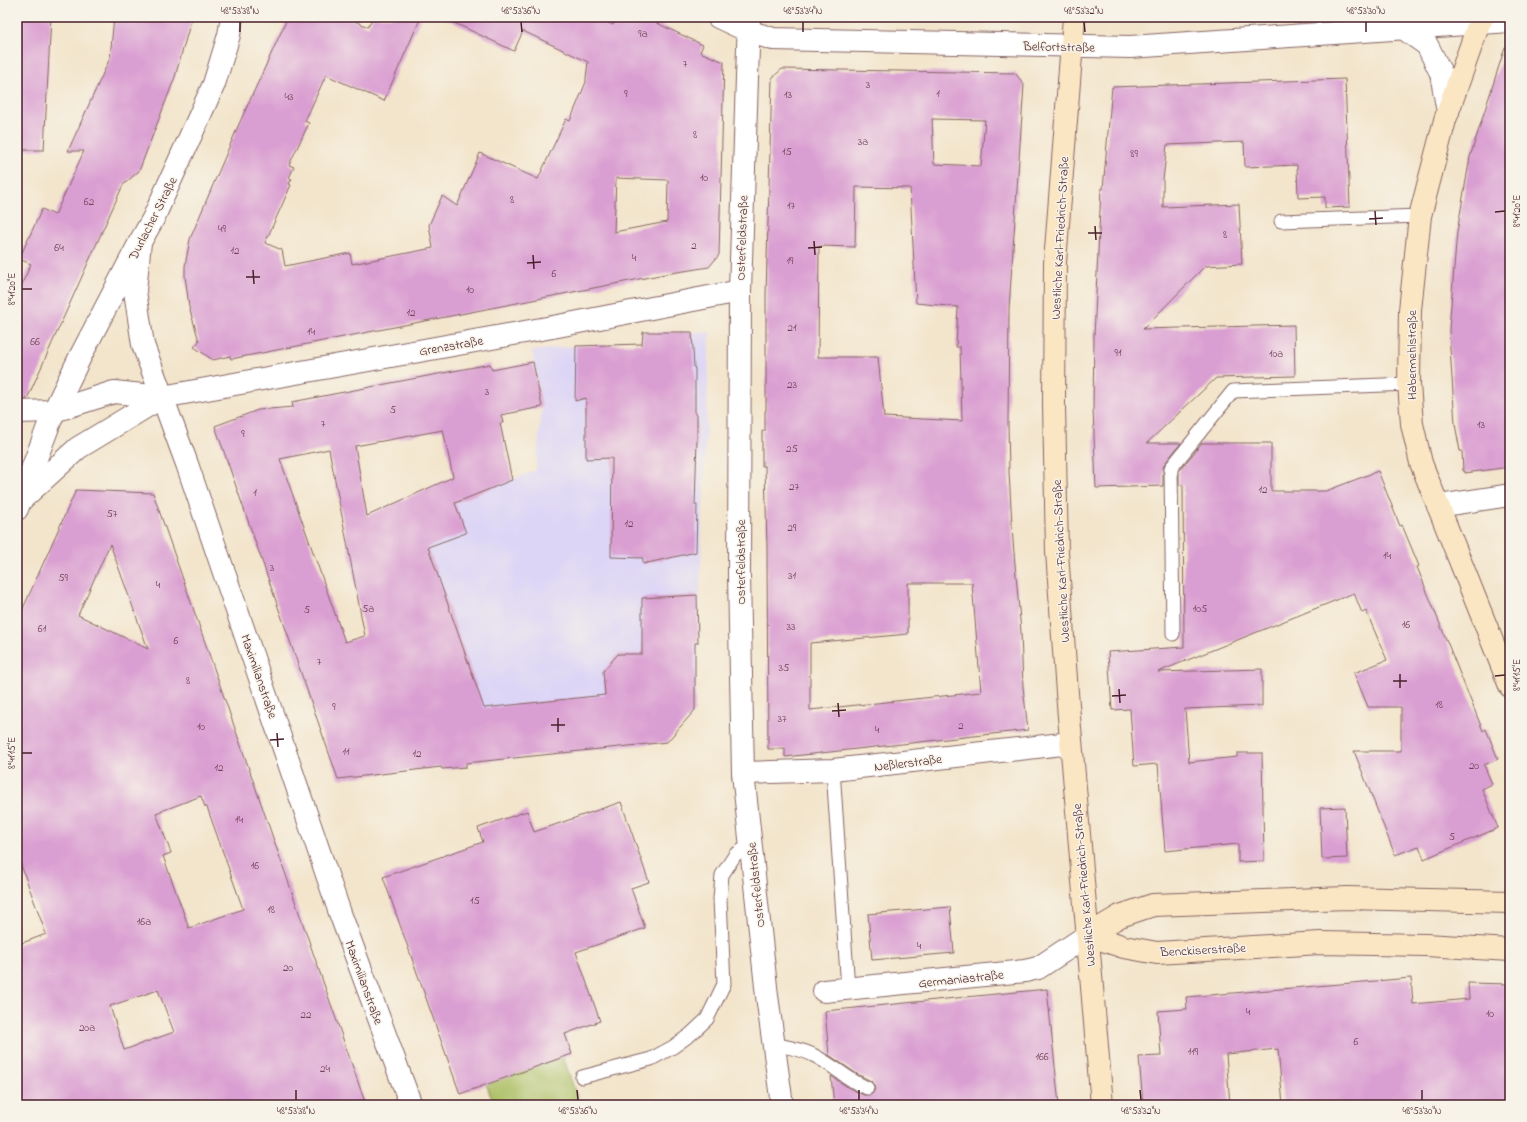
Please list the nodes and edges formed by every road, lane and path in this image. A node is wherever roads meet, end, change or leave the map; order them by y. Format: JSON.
{"nodes":[{"id":1,"x":232,"y":17,"type":"edge"},
{"id":2,"x":718,"y":17,"type":"edge"},
{"id":3,"x":1074,"y":17,"type":"edge"},
{"id":4,"x":1481,"y":20,"type":"edge"},
{"id":5,"x":1510,"y":20,"type":"edge"},
{"id":6,"x":748,"y":24,"type":"edge"},
{"id":7,"x":1403,"y":28,"type":"junction"},
{"id":8,"x":1072,"y":46,"type":"junction"},
{"id":9,"x":1448,"y":112,"type":"junction"},
{"id":10,"x":1420,"y":216,"type":"junction"},
{"id":11,"x":1281,"y":221,"type":"dead end"},
{"id":12,"x":140,"y":242,"type":"junction"},
{"id":13,"x":740,"y":291,"type":"junction"},
{"id":14,"x":1409,"y":384,"type":"junction"},
{"id":15,"x":162,"y":397,"type":"junction"},
{"id":16,"x":54,"y":411,"type":"junction"},
{"id":17,"x":17,"y":412,"type":"edge"},
{"id":18,"x":1510,"y":495,"type":"edge"},
{"id":19,"x":19,"y":505,"type":"edge"},
{"id":20,"x":1438,"y":506,"type":"junction"},
{"id":21,"x":1172,"y":634,"type":"dead end"},
{"id":22,"x":1510,"y":686,"type":"edge"},
{"id":23,"x":1071,"y":743,"type":"junction"},
{"id":24,"x":833,"y":770,"type":"junction"},
{"id":25,"x":743,"y":774,"type":"junction"},
{"id":26,"x":751,"y":844,"type":"junction"},
{"id":27,"x":1507,"y":899,"type":"edge"},
{"id":28,"x":1088,"y":935,"type":"junction"},
{"id":29,"x":1510,"y":950,"type":"edge"},
{"id":30,"x":848,"y":989,"type":"junction"},
{"id":31,"x":824,"y":991,"type":"dead end"},
{"id":32,"x":774,"y":1044,"type":"junction"},
{"id":33,"x":582,"y":1076,"type":"dead end"},
{"id":34,"x":866,"y":1088,"type":"dead end"},
{"id":35,"x":411,"y":1105,"type":"edge"},
{"id":36,"x":782,"y":1105,"type":"edge"},
{"id":37,"x":1102,"y":1105,"type":"edge"}],
"edges":[{"from":1,"to":12,"type":"street","name":"Durlacher Straße"},
{"from":2,"to":6,"type":"street","name":"Belfortstraße"},
{"from":3,"to":8,"type":"main road","name":"Westliche Karl-Friedrich-Straße"},
{"from":4,"to":5,"type":"street","name":"Belfortstraße"},
{"from":4,"to":7,"type":"street","name":"Belfortstraße"},
{"from":4,"to":9,"type":"main road","name":"Habermehlstraße"},
{"from":6,"to":8,"type":"street","name":"Belfortstraße"},
{"from":6,"to":13,"type":"street","name":"Osterfeldstraße"},
{"from":7,"to":8,"type":"street","name":"Belfortstraße"},
{"from":7,"to":9,"type":"street"},
{"from":8,"to":23,"type":"main road","name":"Westliche Karl-Friedrich-Straße"},
{"from":9,"to":10,"type":"main road","name":"Habermehlstraße"},
{"from":10,"to":11,"type":"lane"},
{"from":10,"to":14,"type":"main road","name":"Habermehlstraße"},
{"from":12,"to":15,"type":"street","name":"Maximilianstraße"},
{"from":12,"to":16,"type":"street","name":"Durlacher Straße"},
{"from":13,"to":15,"type":"street","name":"Grenzstraße"},
{"from":13,"to":25,"type":"street","name":"Osterfeldstraße"},
{"from":14,"to":20,"type":"main road","name":"Habermehlstraße"},
{"from":14,"to":21,"type":"lane"},
{"from":15,"to":16,"type":"street"},
{"from":15,"to":19,"type":"street","name":"Durlacher Straße"},
{"from":15,"to":35,"type":"street","name":"Maximilianstraße"},
{"from":16,"to":17,"type":"street"},
{"from":16,"to":19,"type":"street","name":"Durlacher Straße"},
{"from":18,"to":20,"type":"street"},
{"from":20,"to":22,"type":"main road","name":"Habermehlstraße"},
{"from":23,"to":24,"type":"street","name":"Neßlerstraße"},
{"from":23,"to":28,"type":"main road","name":"Westliche Karl-Friedrich-Straße"},
{"from":24,"to":25,"type":"street","name":"Neßlerstraße"},
{"from":24,"to":30,"type":"lane"},
{"from":25,"to":26,"type":"street","name":"Osterfeldstraße"},
{"from":26,"to":32,"type":"street","name":"Osterfeldstraße"},
{"from":26,"to":33,"type":"lane"},
{"from":27,"to":28,"type":"main road"},
{"from":28,"to":29,"type":"main road","name":"Benckiserstraße"},
{"from":28,"to":30,"type":"street","name":"Germaniastraße"},
{"from":28,"to":37,"type":"main road","name":"Westliche Karl-Friedrich-Straße"},
{"from":30,"to":31,"type":"street","name":"Germaniastraße"},
{"from":32,"to":34,"type":"lane"},
{"from":32,"to":36,"type":"street","name":"Osterfeldstraße"}]}
